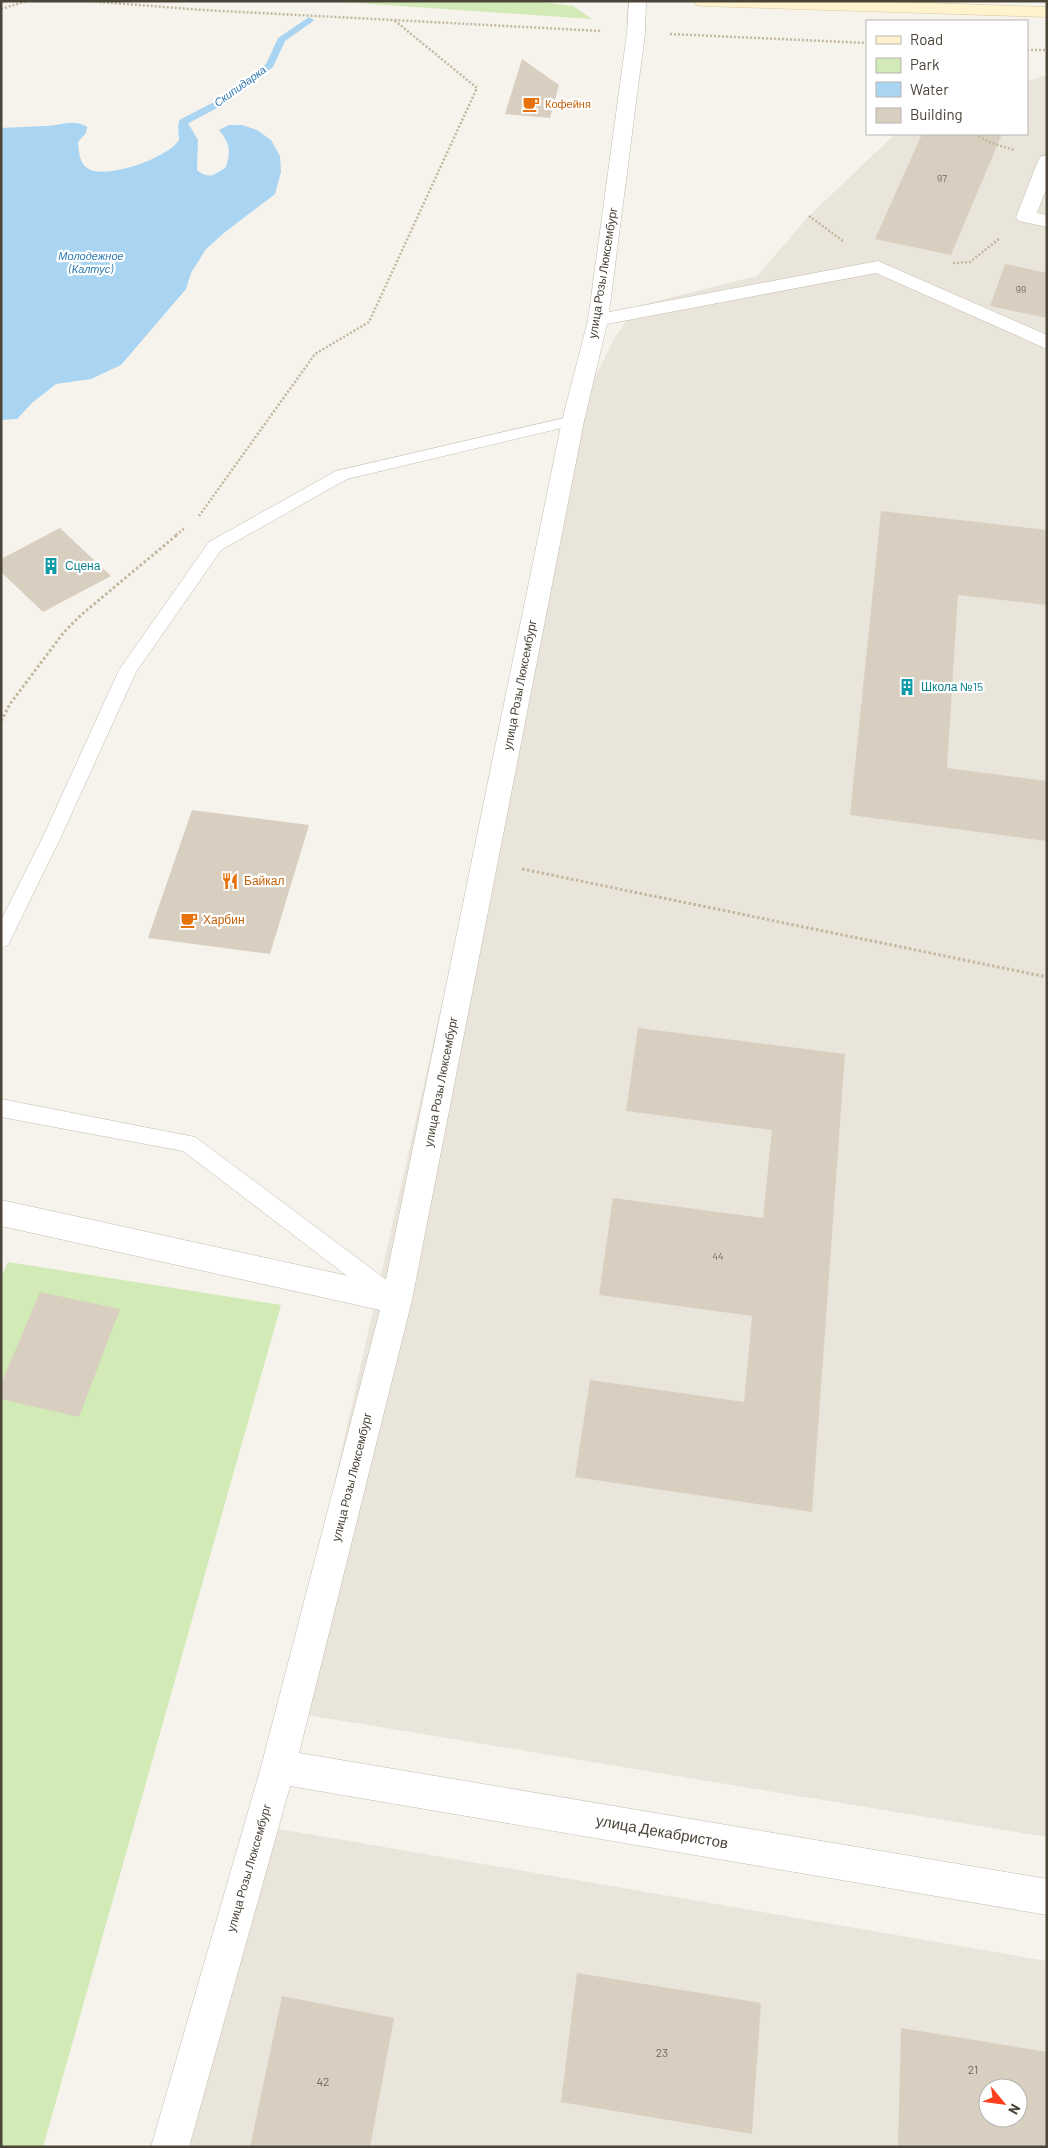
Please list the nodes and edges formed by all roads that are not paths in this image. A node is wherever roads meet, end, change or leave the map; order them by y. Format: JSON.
{"nodes":[{"id":1,"x":638,"y":1,"type":"edge"},
{"id":2,"x":702,"y":1,"type":"edge"},
{"id":3,"x":1047,"y":12,"type":"edge"},
{"id":4,"x":1047,"y":161,"type":"edge"},
{"id":5,"x":1047,"y":221,"type":"edge"},
{"id":6,"x":598,"y":320,"type":"junction"},
{"id":7,"x":1047,"y":343,"type":"edge"},
{"id":8,"x":573,"y":421,"type":"junction"},
{"id":9,"x":1,"y":940,"type":"edge"},
{"id":10,"x":1,"y":1108,"type":"edge"},
{"id":11,"x":1,"y":1214,"type":"edge"},
{"id":12,"x":397,"y":1300,"type":"junction"},
{"id":13,"x":278,"y":1767,"type":"junction"},
{"id":14,"x":1047,"y":1896,"type":"edge"},
{"id":15,"x":170,"y":2147,"type":"edge"}],
"edges":[{"from":1,"to":6,"type":"street","name":"улица Розы Люксембург"},
{"from":2,"to":3,"type":"main road"},
{"from":4,"to":5,"type":"street"},
{"from":6,"to":7,"type":"street"},
{"from":6,"to":8,"type":"street","name":"улица Розы Люксембург"},
{"from":8,"to":9,"type":"lane"},
{"from":8,"to":12,"type":"street","name":"улица Розы Люксембург"},
{"from":10,"to":12,"type":"lane"},
{"from":11,"to":12,"type":"street"},
{"from":12,"to":13,"type":"street","name":"улица Розы Люксембург"},
{"from":13,"to":14,"type":"street","name":"улица Декабристов"},
{"from":13,"to":15,"type":"street","name":"улица Розы Люксембург"}]}
